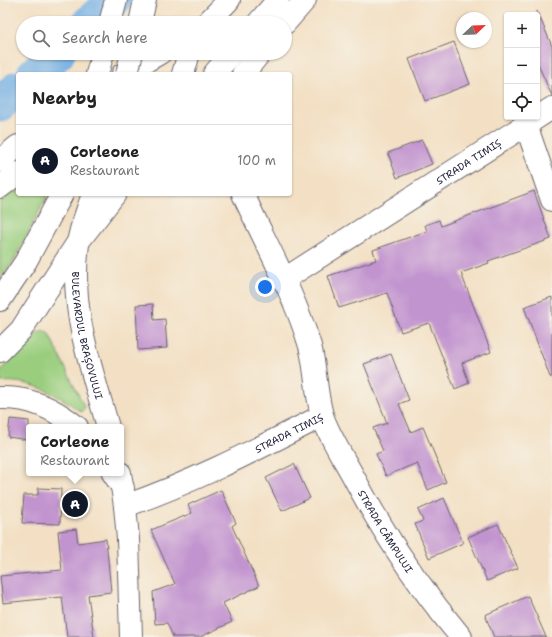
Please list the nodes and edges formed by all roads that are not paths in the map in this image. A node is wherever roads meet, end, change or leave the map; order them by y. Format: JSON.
{"nodes":[{"id":1,"x":116,"y":0,"type":"edge"},
{"id":2,"x":145,"y":0,"type":"edge"},
{"id":3,"x":229,"y":0,"type":"edge"},
{"id":4,"x":278,"y":0,"type":"edge"},
{"id":5,"x":305,"y":0,"type":"edge"},
{"id":6,"x":112,"y":16,"type":"edge"},
{"id":7,"x":142,"y":16,"type":"edge"},
{"id":8,"x":214,"y":16,"type":"edge"},
{"id":9,"x":264,"y":16,"type":"edge"},
{"id":10,"x":291,"y":16,"type":"edge"},
{"id":11,"x":101,"y":60,"type":"edge"},
{"id":12,"x":130,"y":60,"type":"edge"},
{"id":13,"x":148,"y":60,"type":"edge"},
{"id":14,"x":187,"y":60,"type":"edge"},
{"id":15,"x":226,"y":60,"type":"edge"},
{"id":16,"x":254,"y":60,"type":"edge"},
{"id":17,"x":98,"y":72,"type":"edge"},
{"id":18,"x":127,"y":72,"type":"edge"},
{"id":19,"x":127,"y":72,"type":"edge"},
{"id":20,"x":184,"y":72,"type":"edge"},
{"id":21,"x":216,"y":72,"type":"edge"},
{"id":22,"x":244,"y":72,"type":"edge"},
{"id":23,"x":552,"y":108,"type":"edge"},
{"id":24,"x":526,"y":125,"type":"junction"},
{"id":25,"x":16,"y":148,"type":"edge"},
{"id":26,"x":0,"y":161,"type":"edge"},
{"id":27,"x":16,"y":175,"type":"edge"},
{"id":28,"x":0,"y":187,"type":"edge"},
{"id":29,"x":61,"y":196,"type":"edge"},
{"id":30,"x":92,"y":196,"type":"edge"},
{"id":31,"x":113,"y":196,"type":"edge"},
{"id":32,"x":244,"y":196,"type":"edge"},
{"id":33,"x":552,"y":200,"type":"edge"},
{"id":34,"x":78,"y":242,"type":"junction"},
{"id":35,"x":283,"y":280,"type":"junction"},
{"id":36,"x":0,"y":300,"type":"edge"},
{"id":37,"x":0,"y":351,"type":"edge"},
{"id":38,"x":0,"y":398,"type":"edge"},
{"id":39,"x":322,"y":416,"type":"junction"},
{"id":40,"x":73,"y":424,"type":"edge"},
{"id":41,"x":107,"y":424,"type":"edge"},
{"id":42,"x":120,"y":485,"type":"edge"},
{"id":43,"x":131,"y":637,"type":"edge"},
{"id":44,"x":461,"y":637,"type":"edge"}],
"edges":[{"from":1,"to":6,"type":"main road"},
{"from":2,"to":7,"type":"main road"},
{"from":3,"to":8,"type":"main road"},
{"from":4,"to":9,"type":"main road"},
{"from":5,"to":10,"type":"main road"},
{"from":11,"to":17,"type":"main road"},
{"from":12,"to":18,"type":"main road","bridge":true},
{"from":13,"to":19,"type":"main road"},
{"from":14,"to":20,"type":"main road"},
{"from":15,"to":21,"type":"main road"},
{"from":16,"to":22,"type":"main road"},
{"from":23,"to":24,"type":"main road","name":"STRADA TIMIȘ"},
{"from":24,"to":33,"type":"main road"},
{"from":24,"to":35,"type":"main road","name":"STRADA TIMIȘ"},
{"from":25,"to":26,"type":"main road"},
{"from":27,"to":28,"type":"main road"},
{"from":29,"to":36,"type":"main road"},
{"from":30,"to":34,"type":"main road"},
{"from":31,"to":34,"type":"main road"},
{"from":32,"to":35,"type":"main road","name":"STRADA TIMIȘ"},
{"from":34,"to":37,"type":"main road"},
{"from":34,"to":41,"type":"main road","name":"BULEVARDUL BRAȘOVULUI"},
{"from":35,"to":39,"type":"main road","name":"STRADA TIMIȘ"},
{"from":38,"to":40,"type":"main road"},
{"from":39,"to":42,"type":"main road","name":"STRADA TIMIȘ"},
{"from":39,"to":44,"type":"main road","name":"STRADA CÂMPULUI"},
{"from":42,"to":43,"type":"main road"}]}
